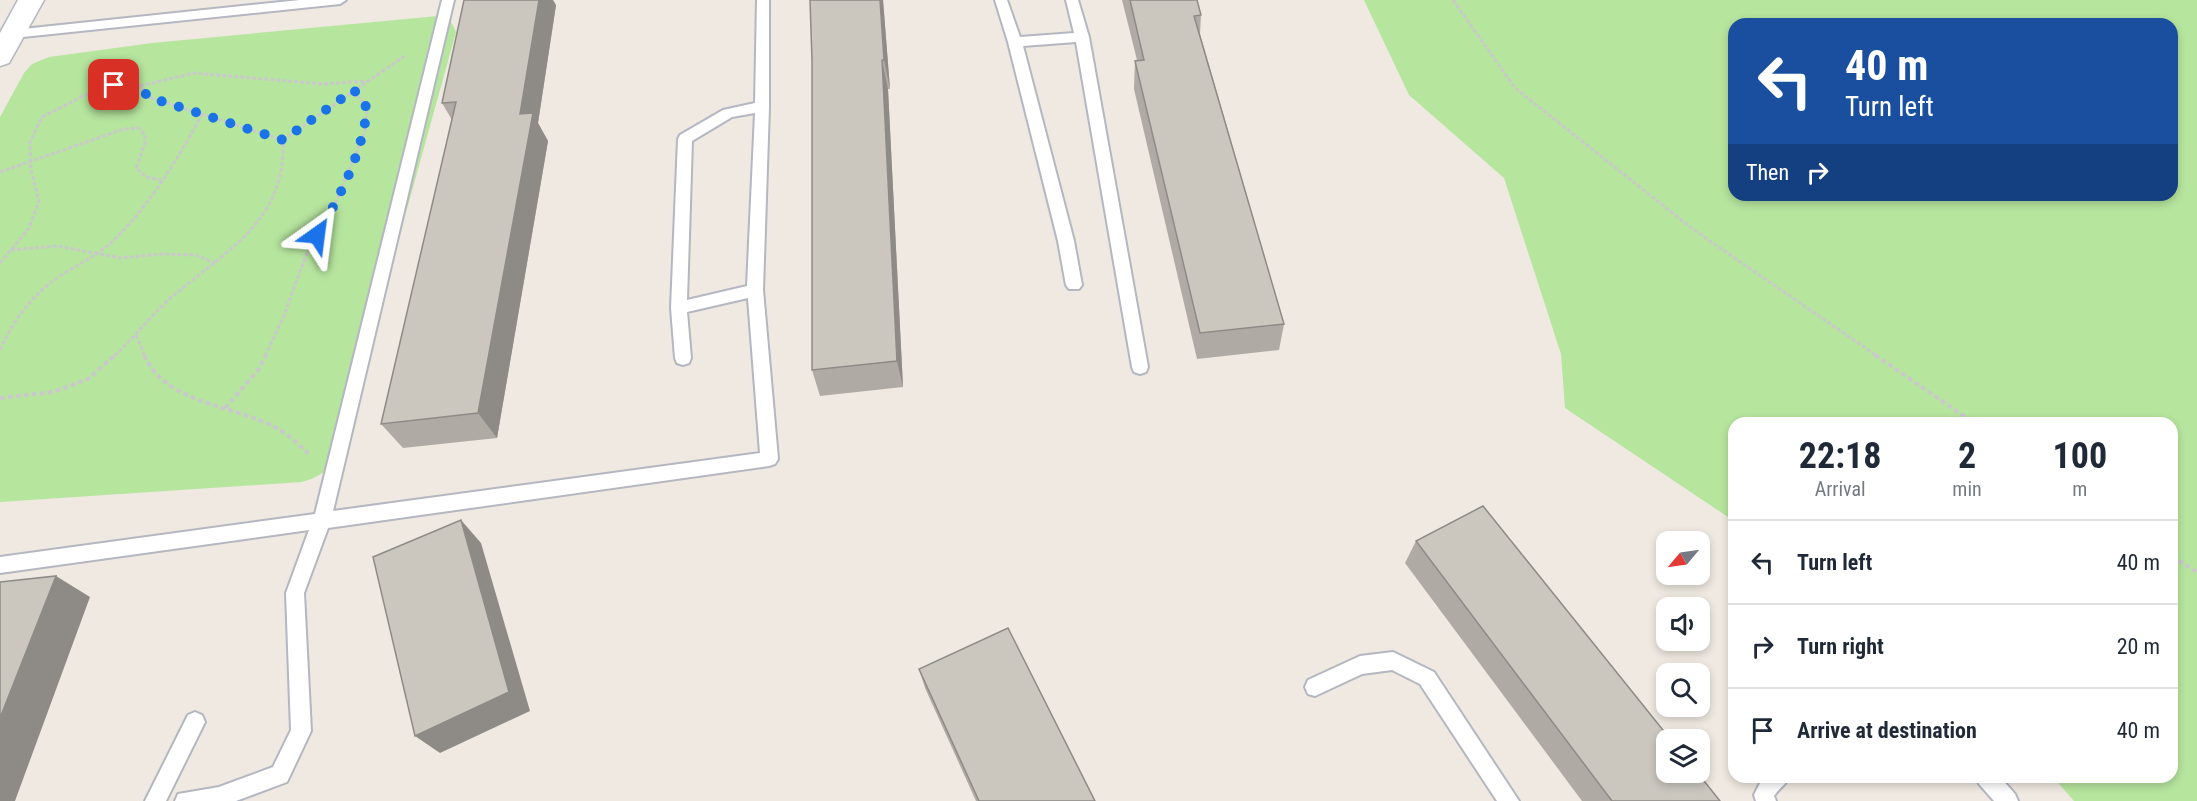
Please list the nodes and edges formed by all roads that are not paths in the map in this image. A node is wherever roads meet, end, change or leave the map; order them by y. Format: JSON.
{"nodes":[{"id":1,"x":31,"y":0,"type":"edge"},
{"id":2,"x":340,"y":0,"type":"edge"},
{"id":3,"x":448,"y":0,"type":"edge"},
{"id":4,"x":763,"y":0,"type":"edge"},
{"id":5,"x":1001,"y":0,"type":"edge"},
{"id":6,"x":1072,"y":0,"type":"edge"},
{"id":7,"x":13,"y":34,"type":"junction"},
{"id":8,"x":1082,"y":37,"type":"junction"},
{"id":9,"x":1015,"y":42,"type":"junction"},
{"id":10,"x":0,"y":57,"type":"edge"},
{"id":11,"x":762,"y":107,"type":"junction"},
{"id":12,"x":1074,"y":285,"type":"dead end"},
{"id":13,"x":755,"y":290,"type":"junction"},
{"id":14,"x":679,"y":308,"type":"junction"},
{"id":15,"x":682,"y":358,"type":"dead end"},
{"id":16,"x":1140,"y":368,"type":"dead end"},
{"id":17,"x":322,"y":520,"type":"junction"},
{"id":18,"x":0,"y":565,"type":"edge"},
{"id":19,"x":1315,"y":687,"type":"dead end"},
{"id":20,"x":195,"y":722,"type":"dead end"},
{"id":21,"x":1771,"y":783,"type":"edge"},
{"id":22,"x":1992,"y":783,"type":"edge"},
{"id":23,"x":155,"y":801,"type":"edge"},
{"id":24,"x":185,"y":801,"type":"edge"},
{"id":25,"x":1509,"y":801,"type":"edge"},
{"id":26,"x":1766,"y":801,"type":"edge"},
{"id":27,"x":2008,"y":801,"type":"edge"}],
"edges":[{"from":1,"to":7,"type":"street"},
{"from":2,"to":7,"type":"lane"},
{"from":3,"to":17,"type":"lane"},
{"from":4,"to":11,"type":"lane"},
{"from":5,"to":9,"type":"lane"},
{"from":6,"to":8,"type":"lane"},
{"from":7,"to":10,"type":"street"},
{"from":8,"to":9,"type":"lane"},
{"from":8,"to":16,"type":"lane"},
{"from":9,"to":12,"type":"lane"},
{"from":11,"to":13,"type":"lane"},
{"from":11,"to":14,"type":"lane"},
{"from":13,"to":14,"type":"lane"},
{"from":13,"to":17,"type":"lane"},
{"from":14,"to":15,"type":"lane"},
{"from":17,"to":18,"type":"lane"},
{"from":17,"to":24,"type":"lane"},
{"from":19,"to":25,"type":"lane"},
{"from":20,"to":23,"type":"lane"},
{"from":21,"to":26,"type":"lane"},
{"from":22,"to":27,"type":"lane"}]}
